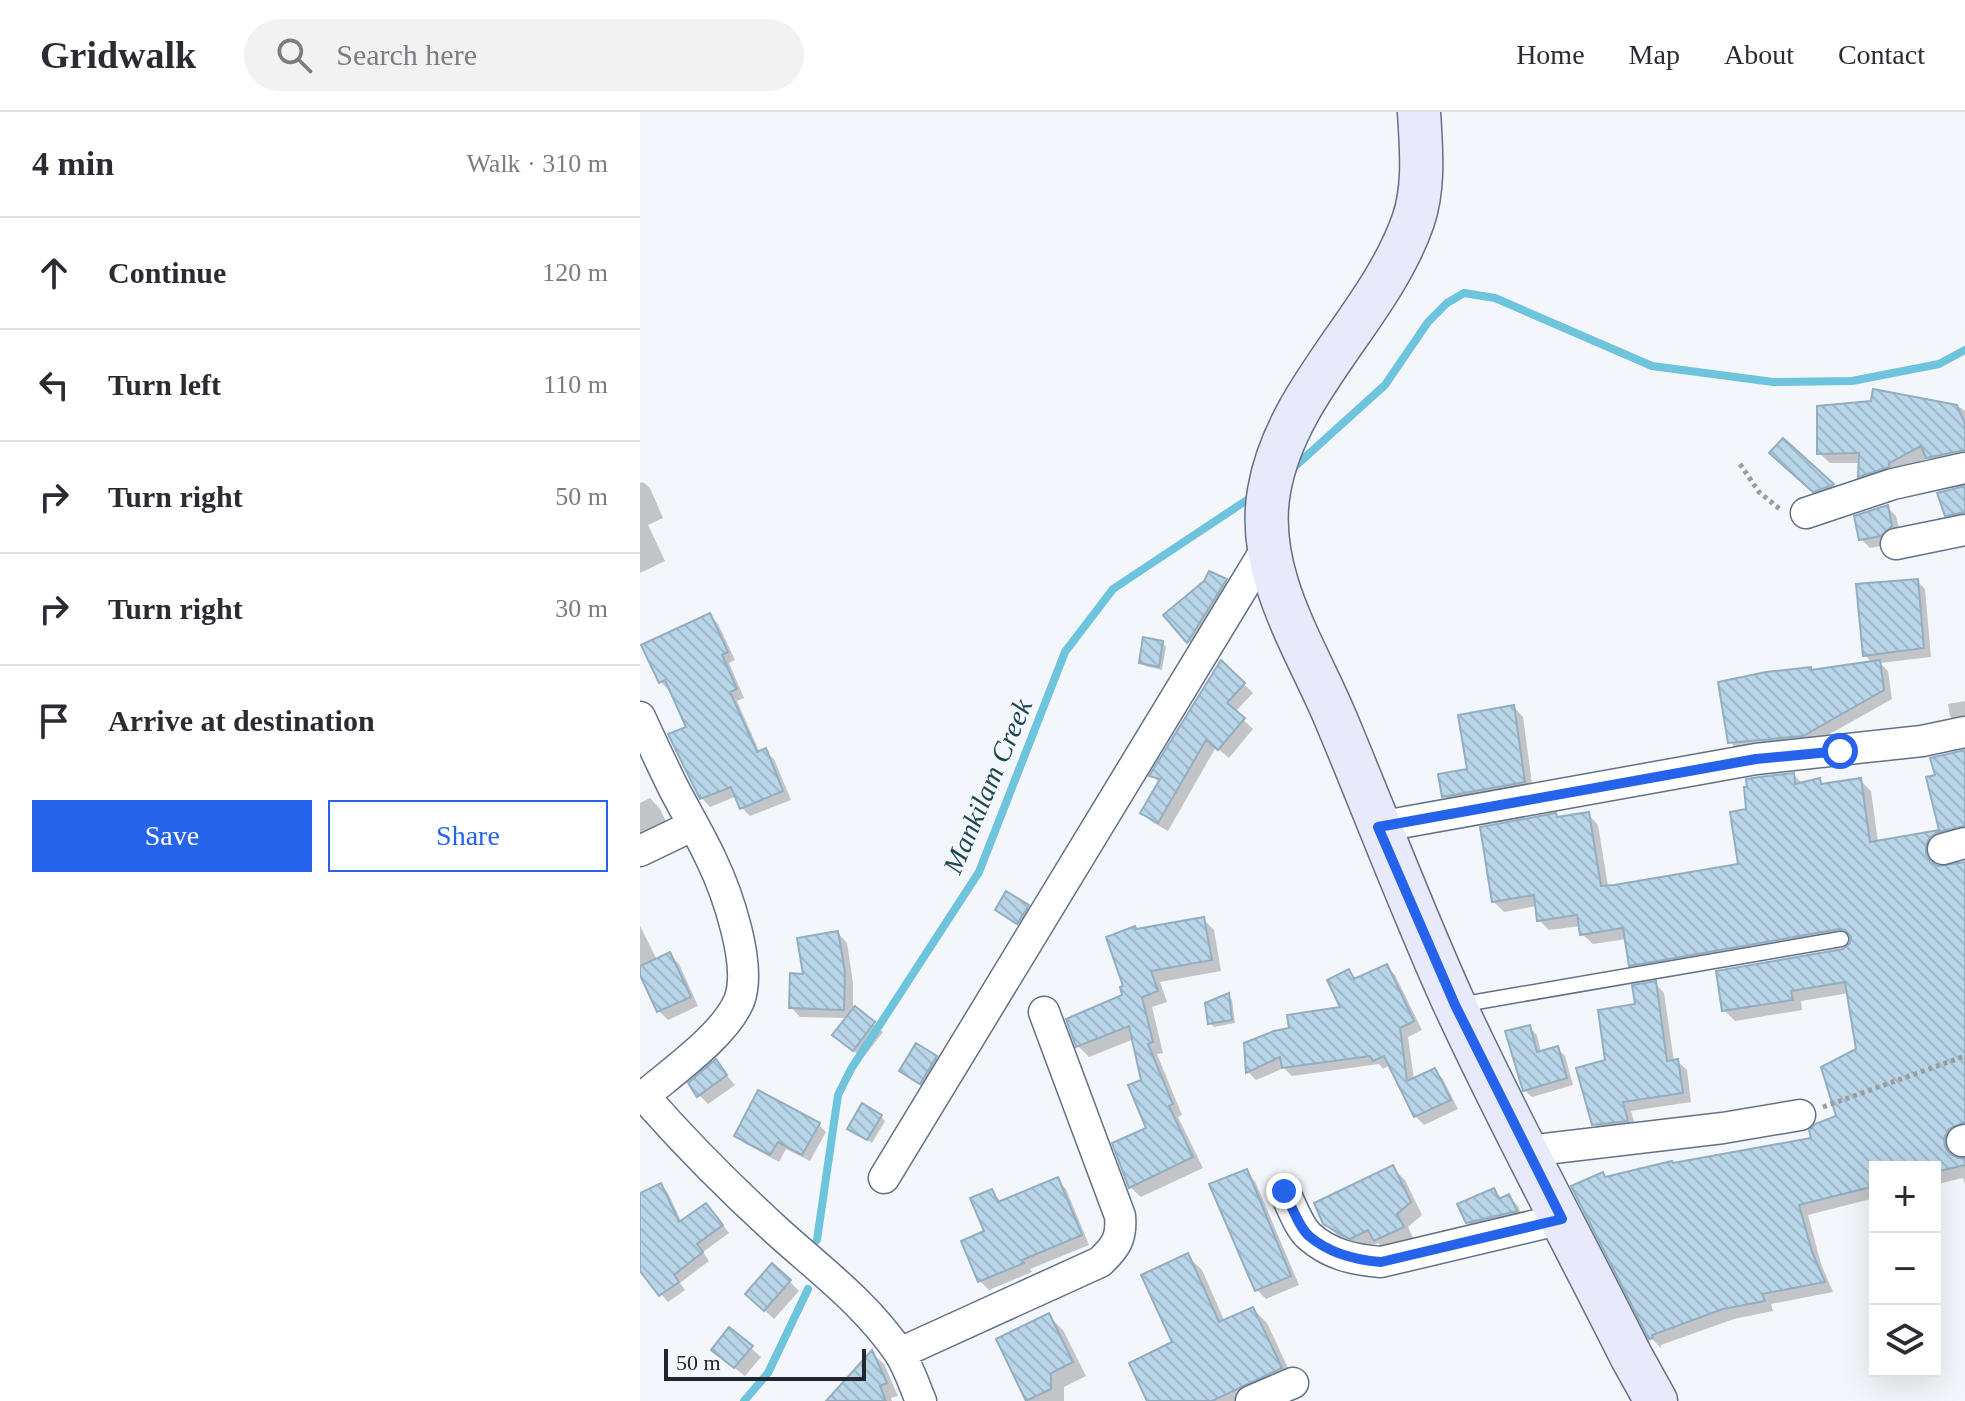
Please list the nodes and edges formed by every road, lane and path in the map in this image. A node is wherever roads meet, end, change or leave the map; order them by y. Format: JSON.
{"nodes":[{"id":1,"x":1419,"y":112,"type":"edge"},
{"id":2,"x":1740,"y":464,"type":"dead end"},
{"id":3,"x":1965,"y":468,"type":"edge"},
{"id":4,"x":1806,"y":513,"type":"joint"},
{"id":5,"x":1965,"y":530,"type":"edge"},
{"id":6,"x":1896,"y":544,"type":"dead end"},
{"id":7,"x":1268,"y":546,"type":"junction"},
{"id":8,"x":640,"y":717,"type":"edge"},
{"id":9,"x":1965,"y":732,"type":"edge"},
{"id":10,"x":692,"y":826,"type":"junction"},
{"id":11,"x":1378,"y":827,"type":"junction"},
{"id":12,"x":640,"y":851,"type":"edge"},
{"id":13,"x":1841,"y":939,"type":"dead end"},
{"id":14,"x":1455,"y":1005,"type":"junction"},
{"id":15,"x":1044,"y":1012,"type":"dead end"},
{"id":16,"x":1965,"y":1056,"type":"edge"},
{"id":17,"x":642,"y":1096,"type":"edge"},
{"id":18,"x":1800,"y":1115,"type":"joint"},
{"id":19,"x":1528,"y":1151,"type":"junction"},
{"id":20,"x":884,"y":1178,"type":"dead end"},
{"id":21,"x":1284,"y":1191,"type":"dead end"},
{"id":22,"x":1562,"y":1219,"type":"junction"},
{"id":23,"x":900,"y":1353,"type":"junction"},
{"id":24,"x":1293,"y":1383,"type":"dead end"},
{"id":25,"x":921,"y":1401,"type":"edge"},
{"id":26,"x":1251,"y":1401,"type":"edge"},
{"id":27,"x":1656,"y":1401,"type":"edge"}],
"edges":[{"from":1,"to":7,"type":"street"},
{"from":2,"to":4,"type":"path"},
{"from":3,"to":4,"type":"street"},
{"from":5,"to":6,"type":"street"},
{"from":7,"to":11,"type":"street"},
{"from":7,"to":20,"type":"street"},
{"from":8,"to":10,"type":"street"},
{"from":9,"to":11,"type":"street"},
{"from":10,"to":12,"type":"street"},
{"from":10,"to":17,"type":"street"},
{"from":11,"to":14,"type":"street"},
{"from":13,"to":14,"type":"lane"},
{"from":14,"to":19,"type":"street"},
{"from":15,"to":23,"type":"street"},
{"from":16,"to":18,"type":"path"},
{"from":17,"to":23,"type":"street"},
{"from":18,"to":19,"type":"street"},
{"from":19,"to":22,"type":"street"},
{"from":21,"to":22,"type":"street"},
{"from":22,"to":27,"type":"street"},
{"from":23,"to":25,"type":"street"},
{"from":24,"to":26,"type":"street"}]}
